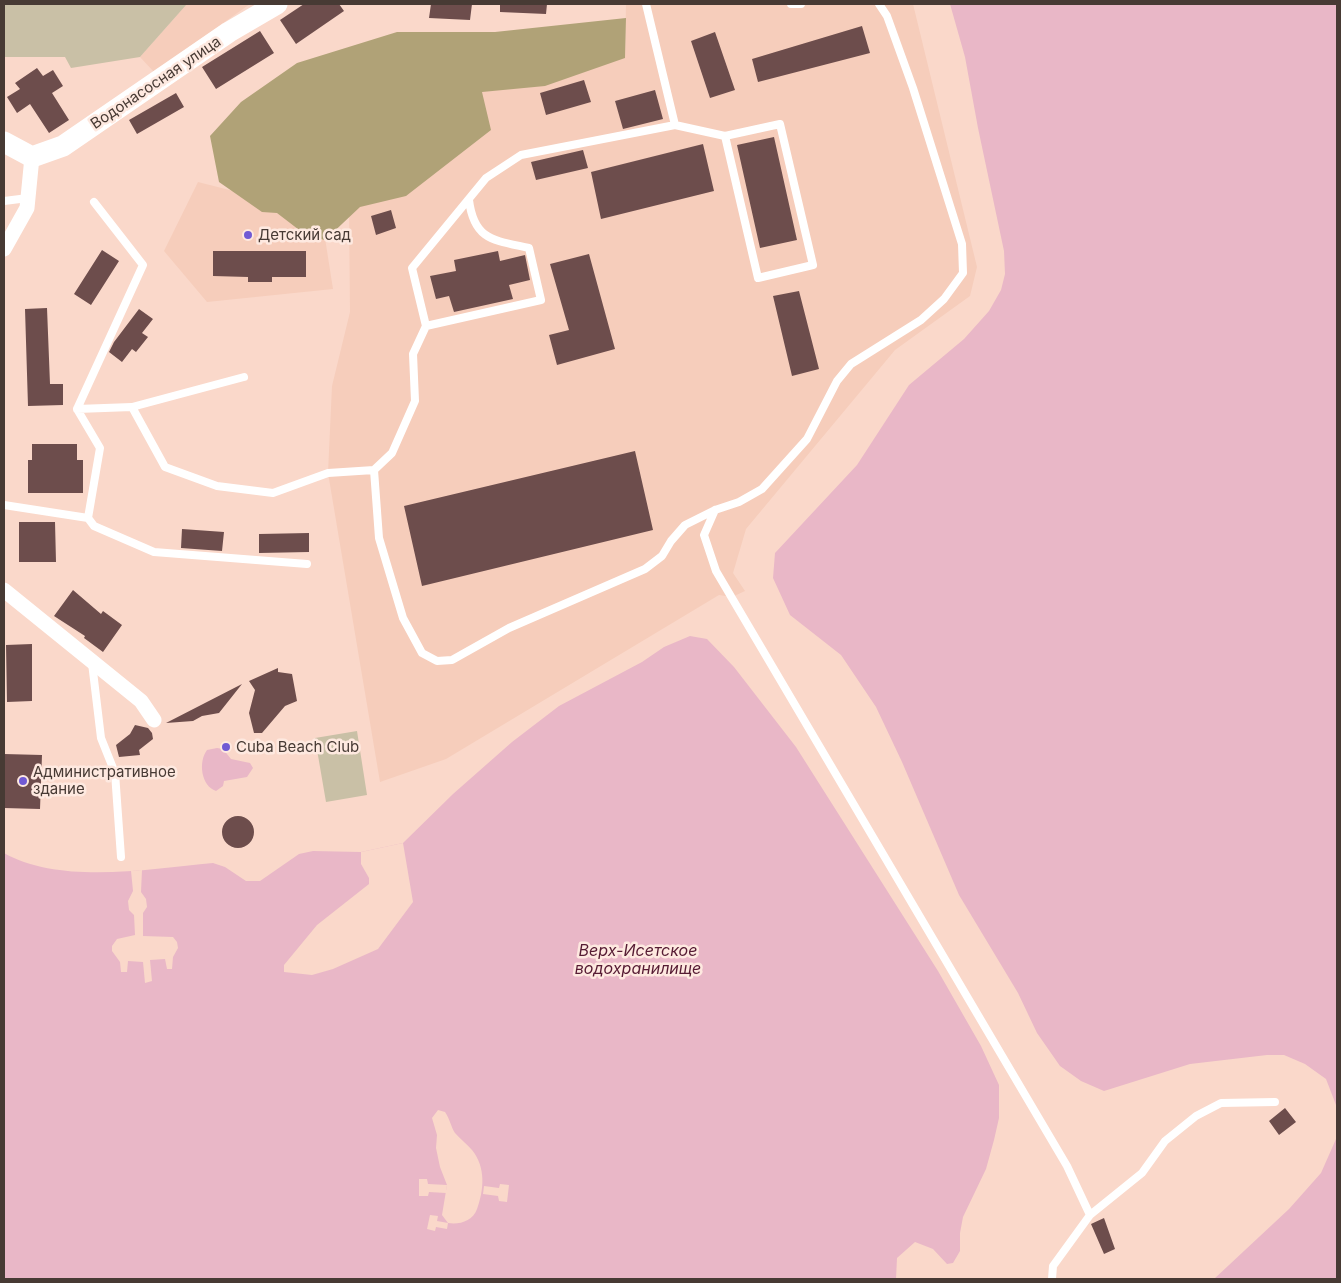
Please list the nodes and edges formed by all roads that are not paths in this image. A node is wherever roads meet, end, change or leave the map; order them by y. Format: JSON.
{"nodes":[{"id":1,"x":277,"y":4,"type":"edge"},
{"id":2,"x":646,"y":4,"type":"edge"},
{"id":3,"x":791,"y":4,"type":"edge"},
{"id":4,"x":801,"y":4,"type":"edge"},
{"id":5,"x":879,"y":4,"type":"edge"},
{"id":6,"x":675,"y":125,"type":"junction"},
{"id":7,"x":725,"y":136,"type":"junction"},
{"id":8,"x":4,"y":142,"type":"edge"},
{"id":9,"x":32,"y":157,"type":"junction"},
{"id":10,"x":28,"y":198,"type":"junction"},
{"id":11,"x":469,"y":200,"type":"junction"},
{"id":12,"x":4,"y":201,"type":"edge"},
{"id":13,"x":94,"y":202,"type":"dead end"},
{"id":14,"x":4,"y":249,"type":"edge"},
{"id":15,"x":426,"y":326,"type":"junction"},
{"id":16,"x":244,"y":378,"type":"dead end"},
{"id":17,"x":132,"y":407,"type":"junction"},
{"id":18,"x":77,"y":409,"type":"junction"},
{"id":19,"x":374,"y":470,"type":"junction"},
{"id":20,"x":4,"y":505,"type":"edge"},
{"id":21,"x":715,"y":510,"type":"junction"},
{"id":22,"x":88,"y":518,"type":"junction"},
{"id":23,"x":307,"y":564,"type":"dead end"},
{"id":24,"x":4,"y":590,"type":"edge"},
{"id":25,"x":92,"y":661,"type":"junction"},
{"id":26,"x":154,"y":720,"type":"dead end"},
{"id":27,"x":121,"y":857,"type":"dead end"},
{"id":28,"x":1275,"y":1102,"type":"dead end"},
{"id":29,"x":1090,"y":1215,"type":"junction"},
{"id":30,"x":1052,"y":1279,"type":"edge"}],
"edges":[{"from":1,"to":9,"type":"street","name":"Водонасосная улица"},
{"from":2,"to":6,"type":"lane"},
{"from":3,"to":4,"type":"lane"},
{"from":5,"to":21,"type":"lane"},
{"from":6,"to":7,"type":"lane"},
{"from":6,"to":11,"type":"lane"},
{"from":7,"to":7,"type":"lane"},
{"from":8,"to":9,"type":"street"},
{"from":9,"to":10,"type":"street"},
{"from":10,"to":12,"type":"lane"},
{"from":10,"to":14,"type":"street"},
{"from":11,"to":15,"type":"lane"},
{"from":11,"to":15,"type":"lane"},
{"from":13,"to":18,"type":"lane"},
{"from":15,"to":19,"type":"lane"},
{"from":16,"to":17,"type":"lane"},
{"from":17,"to":18,"type":"lane"},
{"from":17,"to":19,"type":"lane"},
{"from":18,"to":22,"type":"lane"},
{"from":19,"to":21,"type":"lane"},
{"from":20,"to":22,"type":"lane"},
{"from":21,"to":29,"type":"lane"},
{"from":22,"to":23,"type":"lane"},
{"from":24,"to":25,"type":"street"},
{"from":25,"to":26,"type":"street"},
{"from":25,"to":27,"type":"lane"},
{"from":28,"to":29,"type":"lane"},
{"from":29,"to":30,"type":"lane"}]}
